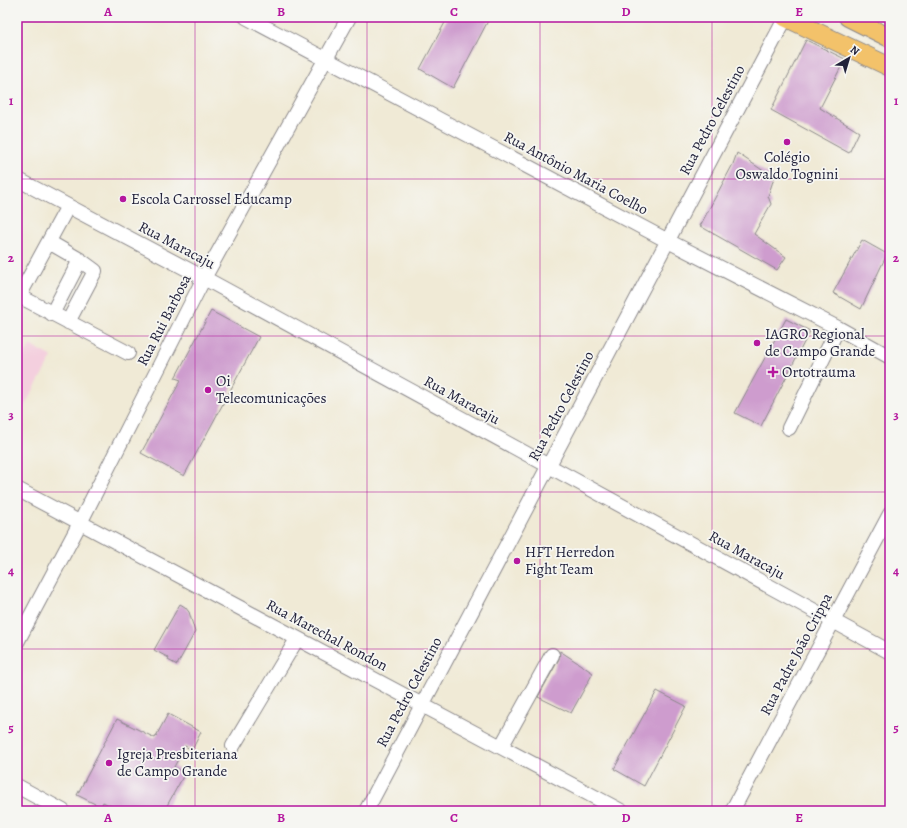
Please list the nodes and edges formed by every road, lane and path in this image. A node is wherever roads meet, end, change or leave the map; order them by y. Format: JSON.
{"nodes":[{"id":1,"x":246,"y":17,"type":"edge"},
{"id":2,"x":349,"y":17,"type":"edge"},
{"id":3,"x":786,"y":17,"type":"edge"},
{"id":4,"x":848,"y":17,"type":"edge"},
{"id":5,"x":890,"y":38,"type":"edge"},
{"id":6,"x":326,"y":59,"type":"junction"},
{"id":7,"x":890,"y":67,"type":"edge"},
{"id":8,"x":17,"y":179,"type":"edge"},
{"id":9,"x":68,"y":206,"type":"junction"},
{"id":10,"x":668,"y":241,"type":"junction"},
{"id":11,"x":49,"y":242,"type":"junction"},
{"id":12,"x":80,"y":260,"type":"junction"},
{"id":13,"x":204,"y":278,"type":"junction"},
{"id":14,"x":18,"y":298,"type":"edge"},
{"id":15,"x":52,"y":314,"type":"junction"},
{"id":16,"x":68,"y":322,"type":"junction"},
{"id":17,"x":838,"y":328,"type":"junction"},
{"id":18,"x":128,"y":353,"type":"dead end"},
{"id":19,"x":890,"y":357,"type":"edge"},
{"id":20,"x":789,"y":428,"type":"dead end"},
{"id":21,"x":548,"y":466,"type":"junction"},
{"id":22,"x":17,"y":489,"type":"edge"},
{"id":23,"x":890,"y":514,"type":"edge"},
{"id":24,"x":80,"y":523,"type":"junction"},
{"id":25,"x":833,"y":622,"type":"junction"},
{"id":26,"x":298,"y":639,"type":"junction"},
{"id":27,"x":17,"y":642,"type":"edge"},
{"id":28,"x":890,"y":652,"type":"edge"},
{"id":29,"x":552,"y":655,"type":"dead end"},
{"id":30,"x":422,"y":705,"type":"junction"},
{"id":31,"x":233,"y":746,"type":"dead end"},
{"id":32,"x":502,"y":747,"type":"junction"},
{"id":33,"x":17,"y":786,"type":"edge"},
{"id":34,"x":62,"y":811,"type":"edge"},
{"id":35,"x":366,"y":811,"type":"edge"},
{"id":36,"x":621,"y":811,"type":"edge"},
{"id":37,"x":732,"y":811,"type":"edge"}],
"edges":[{"from":1,"to":6,"type":"street","name":"Rua Antônio Maria Coelho"},
{"from":2,"to":6,"type":"street","name":"Rua Rui Barbosa"},
{"from":3,"to":7,"type":"main road"},
{"from":3,"to":10,"type":"street","name":"Rua Pedro Celestino"},
{"from":4,"to":5,"type":"main road"},
{"from":6,"to":10,"type":"street","name":"Rua Antônio Maria Coelho"},
{"from":6,"to":13,"type":"street","name":"Rua Rui Barbosa"},
{"from":8,"to":9,"type":"street","name":"Rua Maracaju"},
{"from":9,"to":11,"type":"street"},
{"from":9,"to":13,"type":"street","name":"Rua Maracaju"},
{"from":10,"to":17,"type":"street","name":"Rua Antônio Maria Coelho"},
{"from":10,"to":21,"type":"street","name":"Rua Pedro Celestino"},
{"from":11,"to":12,"type":"street"},
{"from":11,"to":14,"type":"street"},
{"from":12,"to":15,"type":"street"},
{"from":12,"to":16,"type":"street"},
{"from":13,"to":21,"type":"street","name":"Rua Maracaju"},
{"from":13,"to":24,"type":"street","name":"Rua Rui Barbosa"},
{"from":14,"to":15,"type":"street"},
{"from":15,"to":16,"type":"street"},
{"from":16,"to":18,"type":"street"},
{"from":17,"to":19,"type":"street","name":"Rua Antônio Maria Coelho"},
{"from":17,"to":20,"type":"street"},
{"from":21,"to":25,"type":"street","name":"Rua Maracaju"},
{"from":21,"to":30,"type":"street","name":"Rua Pedro Celestino"},
{"from":22,"to":24,"type":"street","name":"Rua Marechal Rondon"},
{"from":23,"to":25,"type":"street","name":"Rua Padre João Crippa"},
{"from":24,"to":26,"type":"street","name":"Rua Marechal Rondon"},
{"from":24,"to":27,"type":"street","name":"Rua Rui Barbosa"},
{"from":25,"to":28,"type":"street","name":"Rua Maracaju"},
{"from":25,"to":37,"type":"street","name":"Rua Padre João Crippa"},
{"from":26,"to":30,"type":"street","name":"Rua Marechal Rondon"},
{"from":26,"to":31,"type":"street"},
{"from":29,"to":32,"type":"street"},
{"from":30,"to":32,"type":"street","name":"Rua Marechal Rondon"},
{"from":30,"to":35,"type":"street","name":"Rua Pedro Celestino"},
{"from":32,"to":36,"type":"street","name":"Rua Marechal Rondon"},
{"from":33,"to":34,"type":"street"}]}
